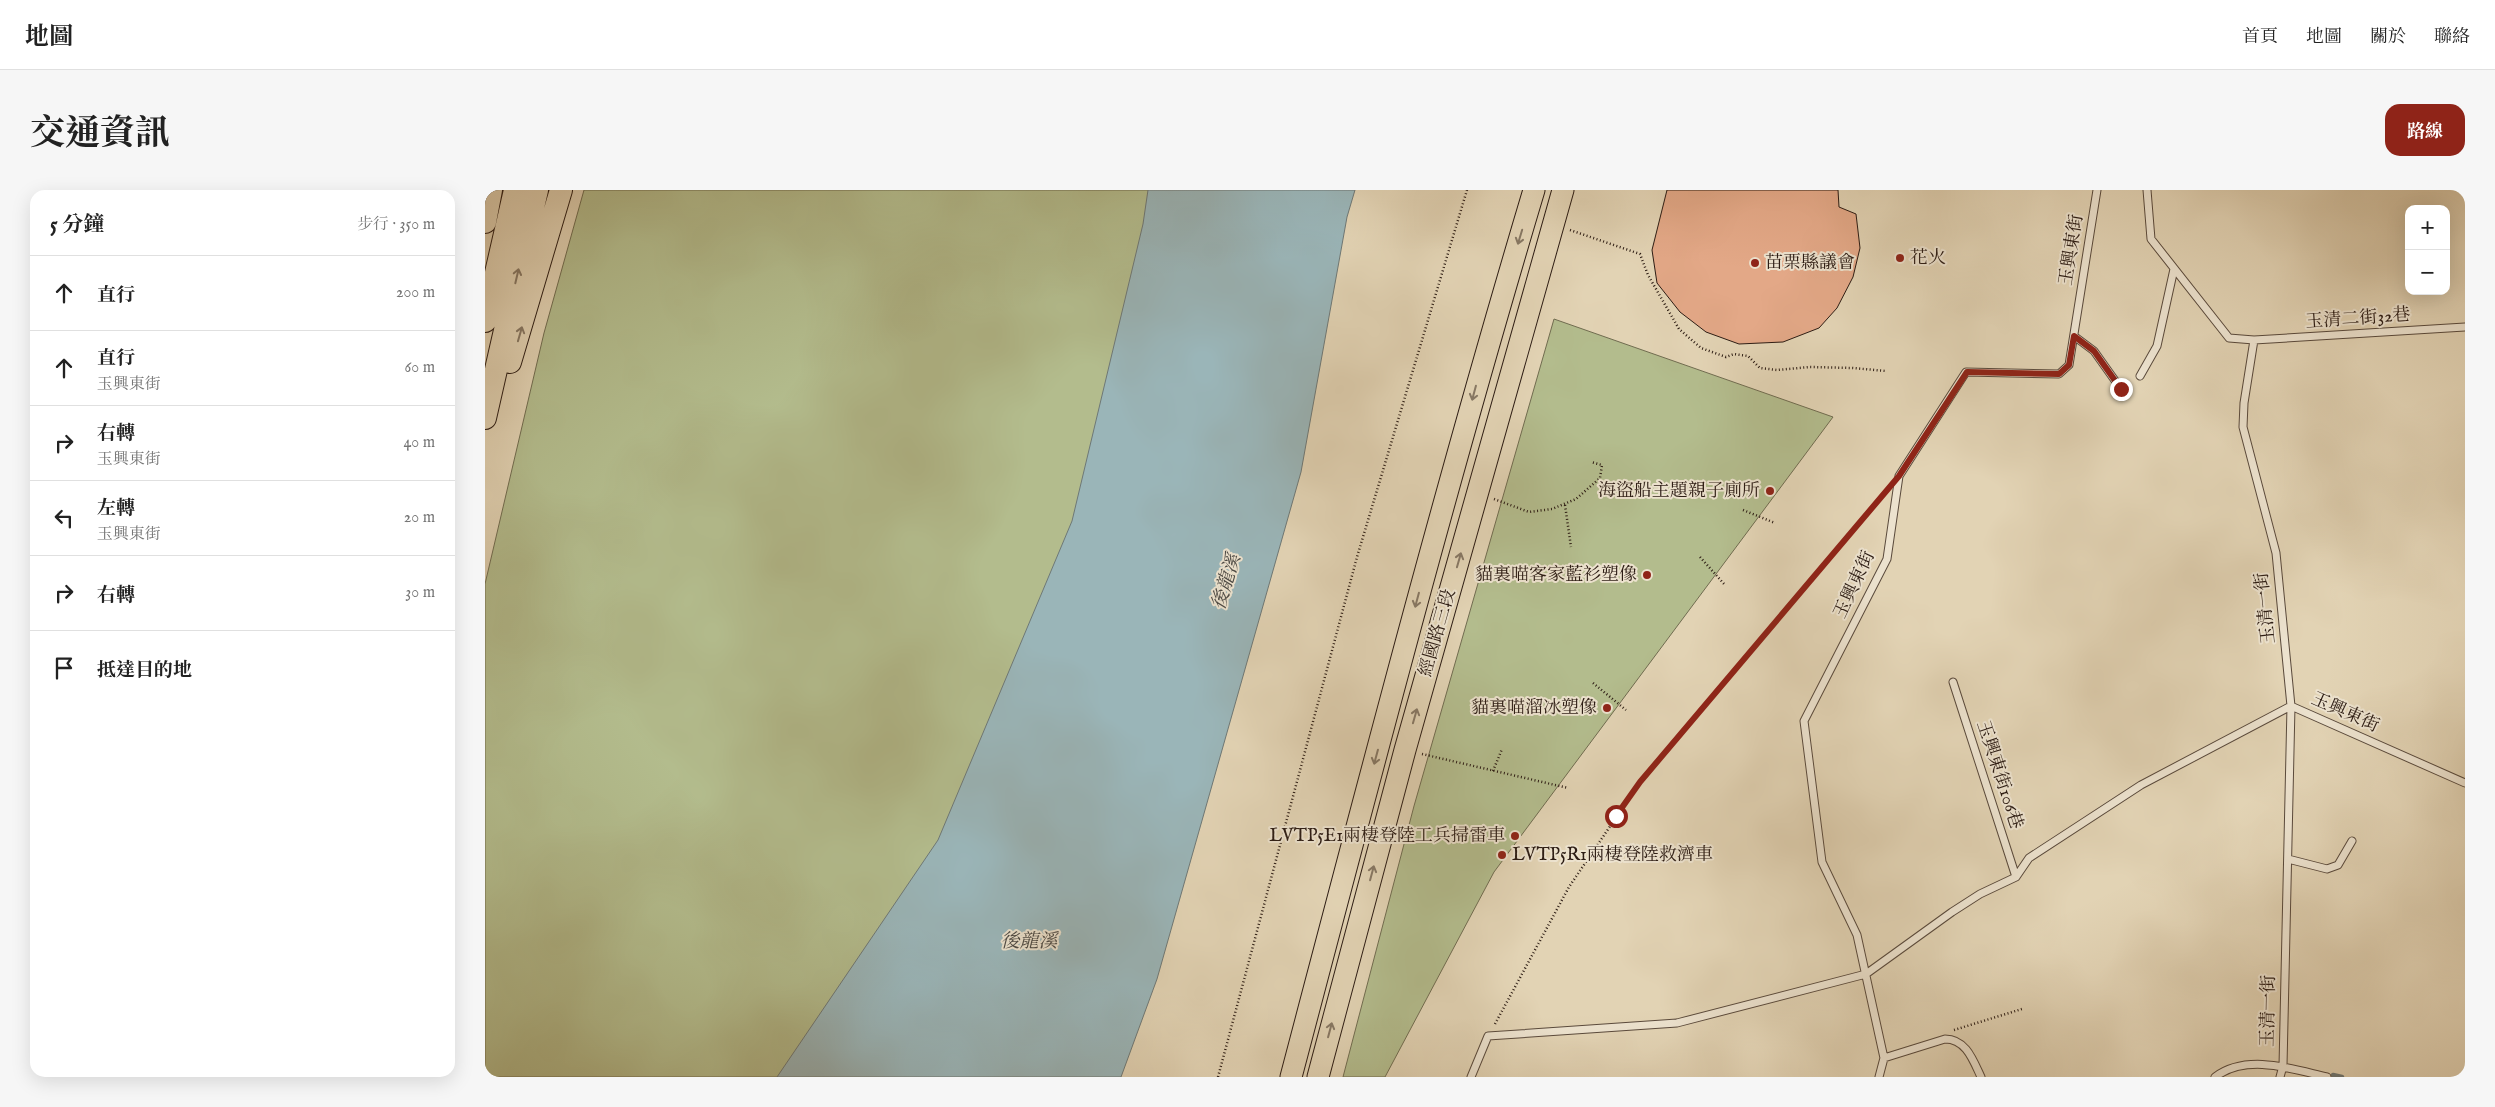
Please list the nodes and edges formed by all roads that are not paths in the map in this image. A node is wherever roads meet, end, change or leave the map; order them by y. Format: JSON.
{"nodes":[{"id":1,"x":491,"y":190,"type":"edge"},
{"id":2,"x":515,"y":190,"type":"edge"},
{"id":3,"x":537,"y":190,"type":"edge"},
{"id":4,"x":561,"y":190,"type":"edge"},
{"id":5,"x":1534,"y":190,"type":"edge"},
{"id":6,"x":1563,"y":190,"type":"edge"},
{"id":7,"x":2097,"y":190,"type":"edge"},
{"id":8,"x":2147,"y":190,"type":"edge"},
{"id":9,"x":485,"y":222,"type":"edge"},
{"id":10,"x":2174,"y":269,"type":"junction"},
{"id":11,"x":485,"y":321,"type":"edge"},
{"id":12,"x":2465,"y":327,"type":"edge"},
{"id":13,"x":2074,"y":336,"type":"junction"},
{"id":14,"x":2254,"y":340,"type":"junction"},
{"id":15,"x":2140,"y":376,"type":"dead end"},
{"id":16,"x":2121,"y":389,"type":"dead end"},
{"id":17,"x":491,"y":391,"type":"junction"},
{"id":18,"x":485,"y":418,"type":"edge"},
{"id":19,"x":1953,"y":682,"type":"dead end"},
{"id":20,"x":2291,"y":706,"type":"junction"},
{"id":21,"x":2465,"y":783,"type":"edge"},
{"id":22,"x":2352,"y":841,"type":"dead end"},
{"id":23,"x":2288,"y":859,"type":"junction"},
{"id":24,"x":2016,"y":877,"type":"junction"},
{"id":25,"x":1866,"y":974,"type":"junction"},
{"id":26,"x":1884,"y":1058,"type":"junction"},
{"id":27,"x":2283,"y":1066,"type":"junction"},
{"id":28,"x":1291,"y":1077,"type":"edge"},
{"id":29,"x":1318,"y":1077,"type":"edge"},
{"id":30,"x":1471,"y":1077,"type":"edge"},
{"id":31,"x":1879,"y":1077,"type":"edge"},
{"id":32,"x":1981,"y":1077,"type":"edge"},
{"id":33,"x":2215,"y":1077,"type":"edge"},
{"id":34,"x":2280,"y":1077,"type":"edge"},
{"id":35,"x":2327,"y":1077,"type":"edge"}],
"edges":[{"from":1,"to":9,"type":"highway"},
{"from":2,"to":11,"type":"highway"},
{"from":17,"to":3,"type":"highway","one_way":true},
{"from":17,"to":4,"type":"highway","one_way":true},
{"from":5,"to":28,"type":"main road","name":"經國路三段","one_way":true},
{"from":29,"to":6,"type":"main road","name":"經國路三段","one_way":true},
{"from":7,"to":13,"type":"lane","name":"玉興東街"},
{"from":8,"to":10,"type":"lane"},
{"from":10,"to":14,"type":"lane"},
{"from":10,"to":15,"type":"lane"},
{"from":12,"to":14,"type":"lane","name":"玉清二街32巷"},
{"from":13,"to":16,"type":"lane"},
{"from":13,"to":25,"type":"lane","name":"玉興東街"},
{"from":14,"to":20,"type":"lane","name":"玉清一街"},
{"from":17,"to":18,"type":"highway"},
{"from":19,"to":24,"type":"lane","name":"玉興東街106巷"},
{"from":20,"to":21,"type":"lane","name":"玉興東街"},
{"from":20,"to":23,"type":"lane","name":"玉清一街"},
{"from":20,"to":24,"type":"lane","name":"玉興東街"},
{"from":22,"to":23,"type":"lane"},
{"from":23,"to":27,"type":"lane","name":"玉清一街"},
{"from":24,"to":25,"type":"lane","name":"玉興東街"},
{"from":25,"to":26,"type":"lane","name":"玉興東街"},
{"from":25,"to":30,"type":"lane"},
{"from":26,"to":31,"type":"lane","name":"玉興東街"},
{"from":26,"to":32,"type":"lane"},
{"from":27,"to":33,"type":"lane"},
{"from":27,"to":34,"type":"lane","name":"玉清一街"},
{"from":27,"to":35,"type":"lane"}]}
